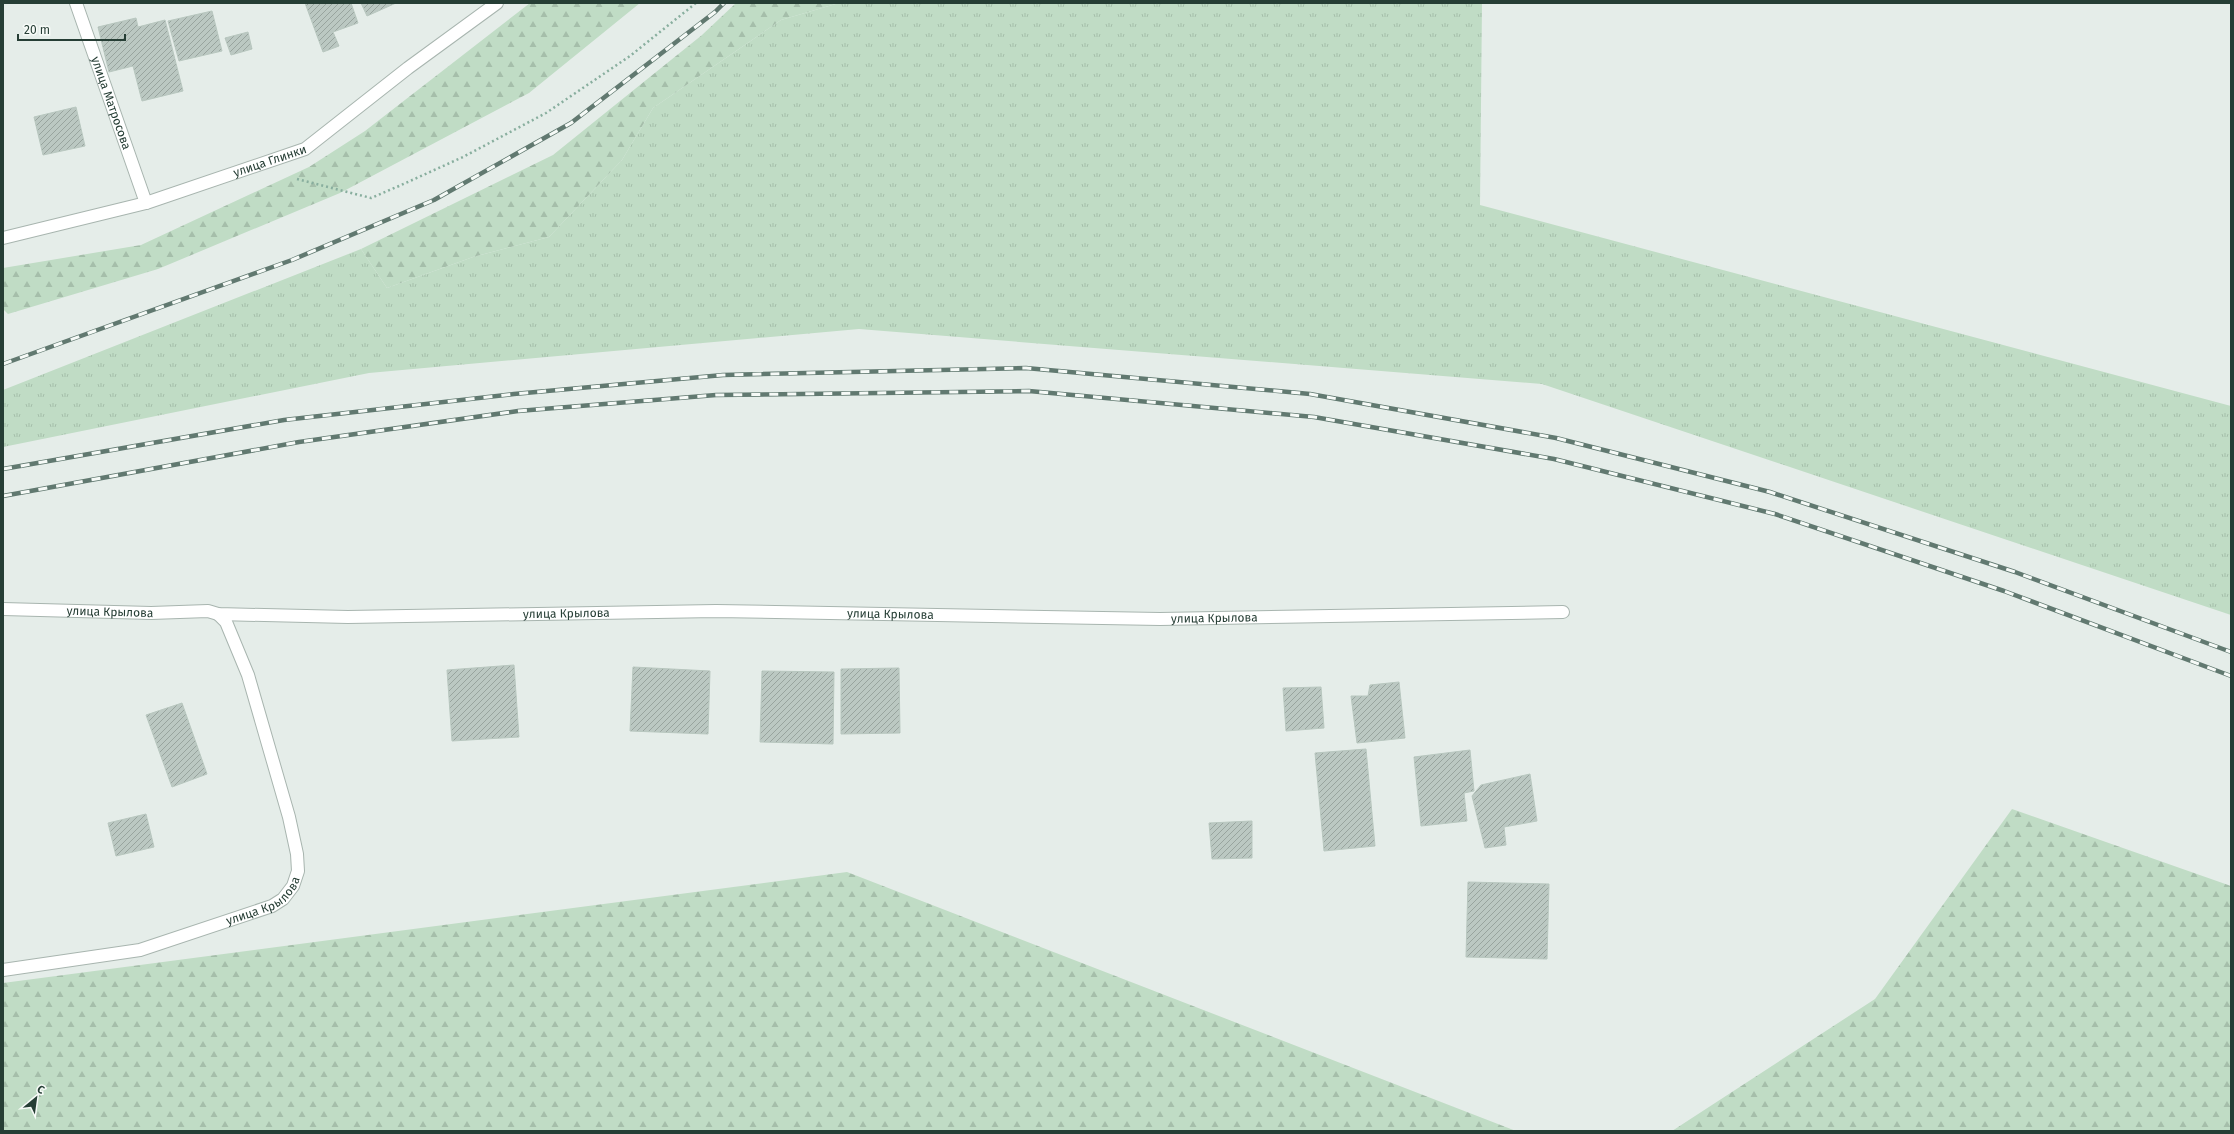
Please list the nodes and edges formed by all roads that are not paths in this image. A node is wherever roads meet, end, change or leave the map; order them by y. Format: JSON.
{"nodes":[{"id":1,"x":76,"y":3,"type":"edge"},
{"id":2,"x":497,"y":3,"type":"edge"},
{"id":3,"x":146,"y":203,"type":"junction"},
{"id":4,"x":3,"y":238,"type":"edge"},
{"id":5,"x":3,"y":610,"type":"edge"},
{"id":6,"x":1563,"y":612,"type":"dead end"},
{"id":7,"x":218,"y":614,"type":"junction"},
{"id":8,"x":3,"y":970,"type":"edge"}],
"edges":[{"from":1,"to":3,"type":"street","name":"улица Матросова"},
{"from":2,"to":3,"type":"street","name":"улица Глинки"},
{"from":3,"to":4,"type":"street","name":"улица Глинки"},
{"from":5,"to":7,"type":"street","name":"улица Крылова"},
{"from":6,"to":7,"type":"street","name":"улица Крылова"},
{"from":7,"to":8,"type":"street","name":"улица Крылова"}]}
